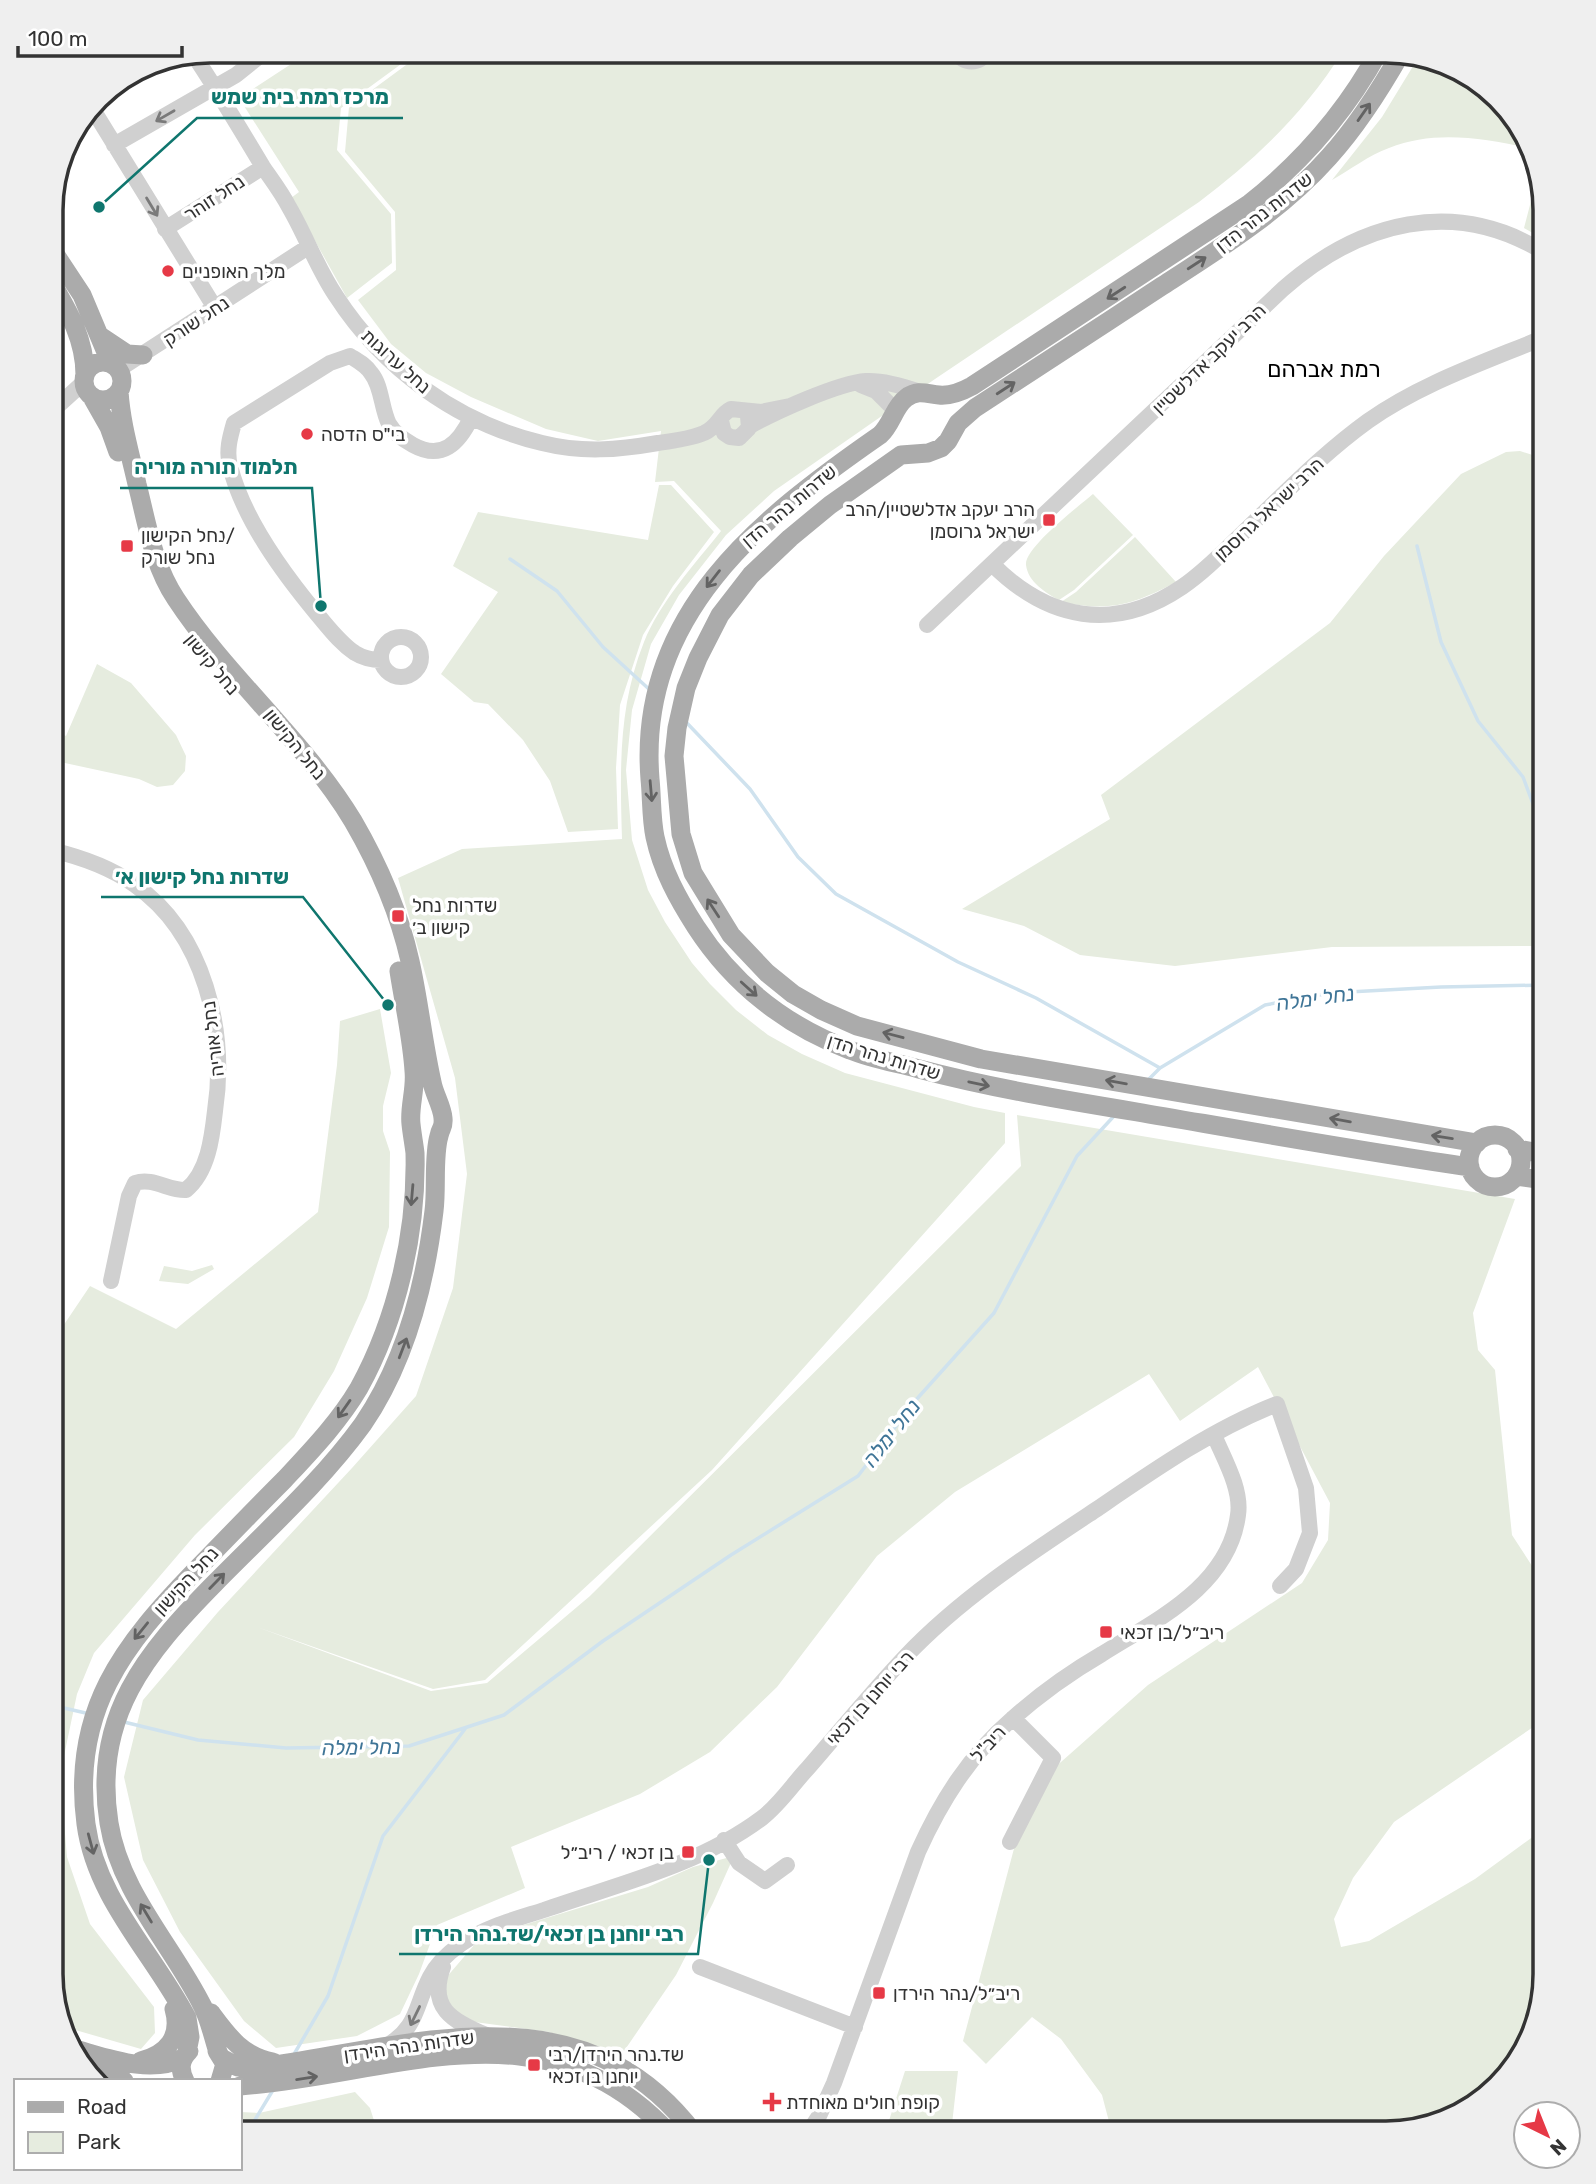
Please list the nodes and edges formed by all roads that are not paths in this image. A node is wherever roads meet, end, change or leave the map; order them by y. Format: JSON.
{"nodes":[{"id":1,"x":199,"y":63,"type":"edge"},
{"id":2,"x":251,"y":63,"type":"edge"},
{"id":3,"x":1372,"y":63,"type":"edge"},
{"id":4,"x":1395,"y":63,"type":"edge"},
{"id":5,"x":215,"y":88,"type":"junction"},
{"id":6,"x":97,"y":116,"type":"edge"},
{"id":7,"x":114,"y":145,"type":"junction"},
{"id":8,"x":263,"y":166,"type":"junction"},
{"id":9,"x":164,"y":229,"type":"junction"},
{"id":10,"x":1533,"y":246,"type":"edge"},
{"id":11,"x":308,"y":247,"type":"junction"},
{"id":12,"x":63,"y":266,"type":"edge"},
{"id":13,"x":63,"y":304,"type":"edge"},
{"id":14,"x":215,"y":308,"type":"junction"},
{"id":15,"x":100,"y":336,"type":"junction"},
{"id":16,"x":1533,"y":342,"type":"edge"},
{"id":17,"x":143,"y":355,"type":"junction"},
{"id":18,"x":117,"y":376,"type":"junction"},
{"id":19,"x":851,"y":384,"type":"junction"},
{"id":20,"x":88,"y":388,"type":"junction"},
{"id":21,"x":919,"y":392,"type":"junction"},
{"id":22,"x":940,"y":395,"type":"junction"},
{"id":23,"x":63,"y":404,"type":"edge"},
{"id":24,"x":894,"y":416,"type":"junction"},
{"id":25,"x":471,"y":418,"type":"junction"},
{"id":26,"x":747,"y":419,"type":"junction"},
{"id":27,"x":722,"y":427,"type":"junction"},
{"id":28,"x":954,"y":430,"type":"junction"},
{"id":29,"x":921,"y":453,"type":"junction"},
{"id":30,"x":992,"y":564,"type":"junction"},
{"id":31,"x":928,"y":625,"type":"dead end"},
{"id":32,"x":381,"y":660,"type":"dead end"},
{"id":33,"x":63,"y":854,"type":"edge"},
{"id":34,"x":412,"y":1121,"type":"junction"},
{"id":35,"x":441,"y":1123,"type":"junction"},
{"id":36,"x":1476,"y":1143,"type":"junction"},
{"id":37,"x":1517,"y":1149,"type":"junction"},
{"id":38,"x":1533,"y":1152,"type":"edge"},
{"id":39,"x":1470,"y":1167,"type":"junction"},
{"id":40,"x":1516,"y":1176,"type":"junction"},
{"id":41,"x":1533,"y":1178,"type":"edge"},
{"id":42,"x":111,"y":1281,"type":"dead end"},
{"id":43,"x":1214,"y":1435,"type":"junction"},
{"id":44,"x":1280,"y":1586,"type":"dead end"},
{"id":45,"x":1013,"y":1718,"type":"junction"},
{"id":46,"x":724,"y":1840,"type":"junction"},
{"id":47,"x":1010,"y":1842,"type":"dead end"},
{"id":48,"x":787,"y":1865,"type":"dead end"},
{"id":49,"x":465,"y":1941,"type":"junction"},
{"id":50,"x":700,"y":1967,"type":"dead end"},
{"id":51,"x":182,"y":1971,"type":"junction"},
{"id":52,"x":167,"y":1985,"type":"junction"},
{"id":53,"x":855,"y":2027,"type":"junction"},
{"id":54,"x":486,"y":2035,"type":"junction"},
{"id":55,"x":384,"y":2048,"type":"junction"},
{"id":56,"x":88,"y":2055,"type":"edge"},
{"id":57,"x":185,"y":2055,"type":"junction"},
{"id":58,"x":220,"y":2055,"type":"junction"},
{"id":59,"x":288,"y":2063,"type":"junction"},
{"id":60,"x":127,"y":2071,"type":"edge"},
{"id":61,"x":101,"y":2072,"type":"edge"},
{"id":62,"x":184,"y":2079,"type":"edge"},
{"id":63,"x":221,"y":2079,"type":"edge"},
{"id":64,"x":242,"y":2086,"type":"edge"},
{"id":65,"x":656,"y":2121,"type":"edge"},
{"id":66,"x":683,"y":2121,"type":"edge"},
{"id":67,"x":816,"y":2121,"type":"edge"}],
"edges":[{"from":1,"to":5,"type":"street","name":"נחל ערוגות"},
{"from":2,"to":5,"type":"street"},
{"from":3,"to":22,"type":"main road","name":"שדרות נהר הדן","one_way":true},
{"from":28,"to":4,"type":"main road","name":"שדרות נהר הדן","one_way":true},
{"from":5,"to":7,"type":"street","one_way":true},
{"from":5,"to":8,"type":"street","name":"נחל ערוגות"},
{"from":6,"to":7,"type":"street"},
{"from":7,"to":9,"type":"street","one_way":true},
{"from":8,"to":9,"type":"street","name":"נחל זוהר"},
{"from":8,"to":11,"type":"street","name":"נחל ערוגות"},
{"from":9,"to":14,"type":"street"},
{"from":10,"to":30,"type":"street","name":"הרב יעקב אדלשטיין"},
{"from":11,"to":14,"type":"street","name":"נחל שורק"},
{"from":11,"to":25,"type":"street","name":"נחל ערוגות"},
{"from":12,"to":15,"type":"main road","name":"נחל הקישון"},
{"from":13,"to":20,"type":"main road"},
{"from":14,"to":17,"type":"street","name":"נחל שורק"},
{"from":15,"to":17,"type":"main road"},
{"from":15,"to":18,"type":"main road","name":"נחל הקישון"},
{"from":16,"to":30,"type":"street","name":"הרב ישראל גרוסמן"},
{"from":17,"to":18,"type":"street","name":"נחל שורק"},
{"from":18,"to":20,"type":"main road"},
{"from":18,"to":20,"type":"main road"},
{"from":18,"to":35,"type":"main road","name":"נחל הקישון"},
{"from":19,"to":21,"type":"street"},
{"from":19,"to":24,"type":"street"},
{"from":19,"to":26,"type":"street"},
{"from":20,"to":23,"type":"street"},
{"from":20,"to":34,"type":"main road","name":"נחל קישון"},
{"from":21,"to":22,"type":"main road","name":"שדרות נהר הדן"},
{"from":21,"to":24,"type":"main road","name":"שדרות נהר הדן"},
{"from":22,"to":28,"type":"main road"},
{"from":24,"to":29,"type":"main road"},
{"from":24,"to":39,"type":"main road","name":"שדרות נהר הדן","one_way":true},
{"from":25,"to":27,"type":"street","name":"נחל ערוגות"},
{"from":25,"to":32,"type":"street"},
{"from":26,"to":27,"type":"street"},
{"from":26,"to":27,"type":"street"},
{"from":28,"to":29,"type":"main road","name":"שדרות נהר הדן"},
{"from":36,"to":29,"type":"main road","name":"שדרות נהר הדן","one_way":true},
{"from":30,"to":31,"type":"street","name":"הרב יעקב אדלשטיין"},
{"from":33,"to":42,"type":"street","name":"נחל אוריה"},
{"from":34,"to":35,"type":"main road"},
{"from":34,"to":35,"type":"main road"},
{"from":34,"to":52,"type":"main road","name":"נחל הקישון","one_way":true},
{"from":51,"to":35,"type":"main road","name":"נחל הקישון","one_way":true},
{"from":36,"to":37,"type":"main road","name":"שדרות נהר הדן"},
{"from":36,"to":39,"type":"main road"},
{"from":37,"to":38,"type":"main road","name":"שדרות נהר הדן"},
{"from":37,"to":40,"type":"main road"},
{"from":39,"to":40,"type":"main road","name":"שדרות נהר הדן"},
{"from":40,"to":41,"type":"main road","name":"שדרות נהר הדן"},
{"from":43,"to":44,"type":"street","name":"רבי יוחנן בן זכאי"},
{"from":43,"to":45,"type":"street","name":"ריב\"ל"},
{"from":43,"to":46,"type":"street","name":"רבי יוחנן בן זכאי"},
{"from":45,"to":47,"type":"street"},
{"from":45,"to":53,"type":"street","name":"ריב\"ל"},
{"from":46,"to":48,"type":"street"},
{"from":46,"to":49,"type":"street","name":"רבי יוחנן בן זכאי"},
{"from":49,"to":54,"type":"street","name":"רבי יוחנן בן זכאי"},
{"from":49,"to":55,"type":"street","name":"רבי יוחנן בן זכאי","one_way":true},
{"from":50,"to":53,"type":"street"},
{"from":51,"to":58,"type":"main road"},
{"from":51,"to":59,"type":"main road"},
{"from":52,"to":57,"type":"main road","name":"נחל הקישון"},
{"from":52,"to":60,"type":"main road"},
{"from":53,"to":67,"type":"street","name":"ריב\"ל"},
{"from":54,"to":55,"type":"main road","name":"שדרות נהר הירדן"},
{"from":54,"to":66,"type":"main road","name":"שדרות נהר הירדן"},
{"from":55,"to":59,"type":"main road","name":"שדרות נהר הירדן"},
{"from":56,"to":60,"type":"main road"},
{"from":57,"to":58,"type":"main road","name":"שדרות נהר הירדן"},
{"from":57,"to":60,"type":"main road"},
{"from":57,"to":62,"type":"main road","name":"נחל הקישון"},
{"from":58,"to":59,"type":"main road","name":"שדרות נהר הירדן"},
{"from":58,"to":63,"type":"main road"},
{"from":60,"to":61,"type":"main road"},
{"from":64,"to":65,"type":"main road","name":"שדרות נהר הירדן","one_way":true}]}
